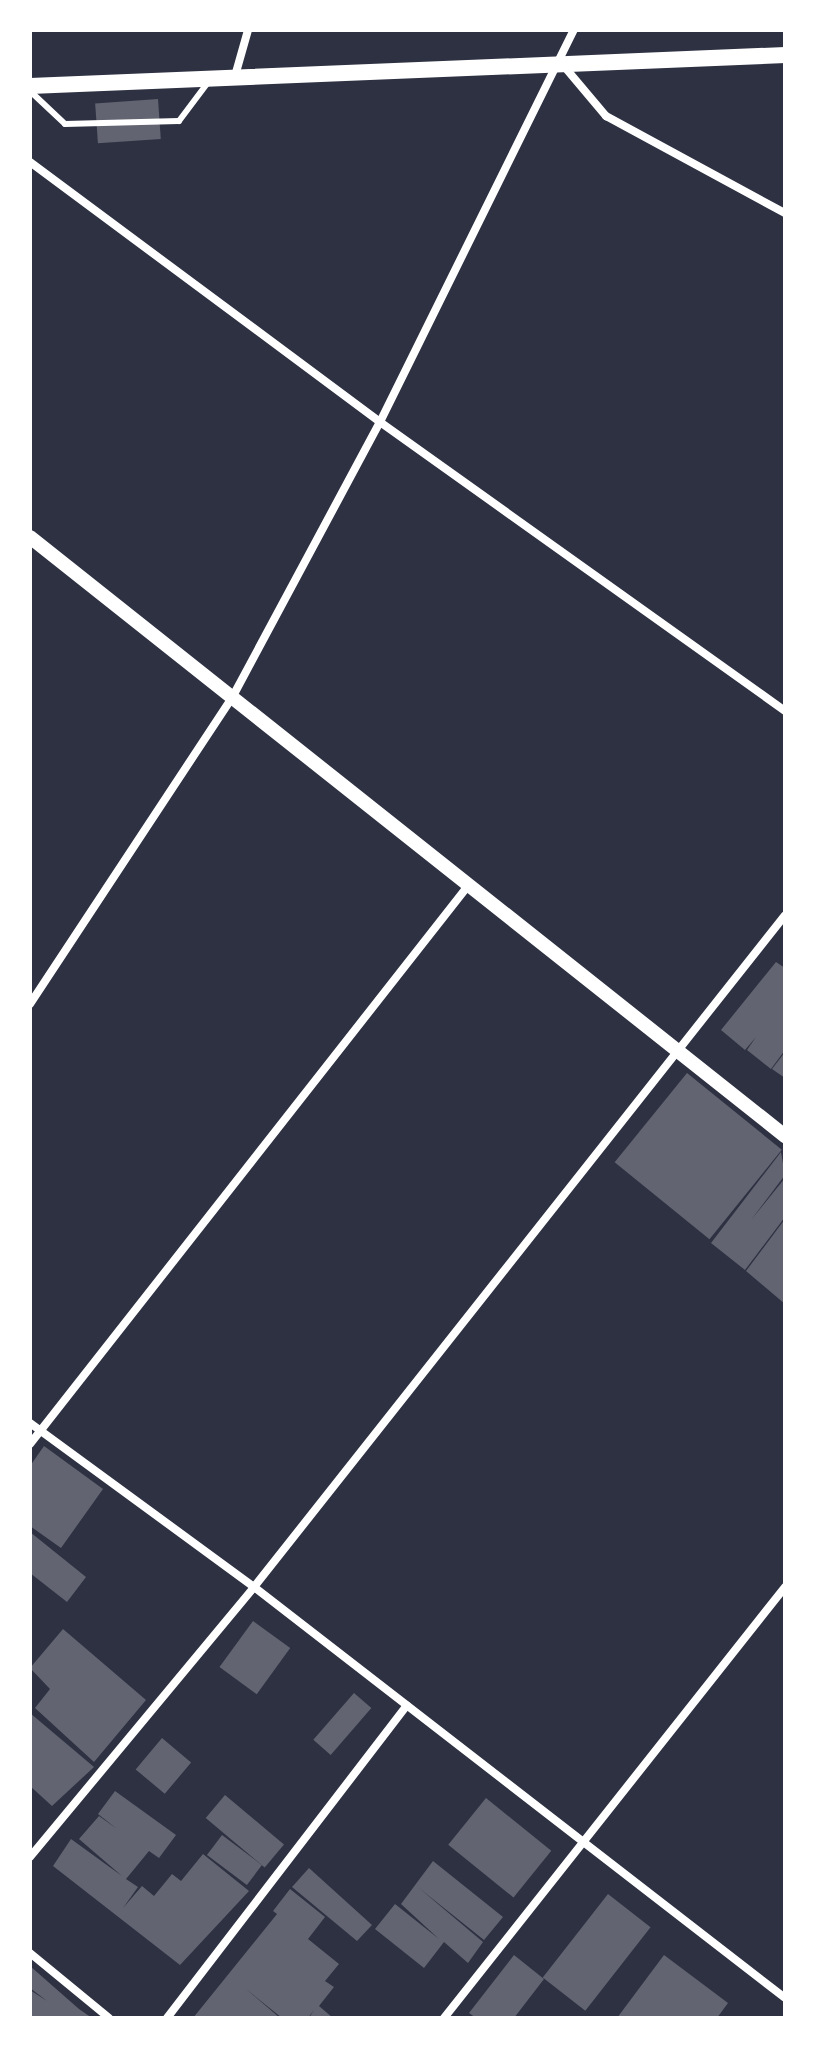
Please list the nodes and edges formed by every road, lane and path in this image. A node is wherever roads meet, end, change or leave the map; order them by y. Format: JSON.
{"nodes":[{"id":1,"x":248,"y":30,"type":"edge"},
{"id":2,"x":574,"y":30,"type":"edge"},
{"id":3,"x":785,"y":55,"type":"edge"},
{"id":4,"x":559,"y":61,"type":"junction"},
{"id":5,"x":235,"y":76,"type":"junction"},
{"id":6,"x":211,"y":77,"type":"junction"},
{"id":7,"x":30,"y":88,"type":"edge"},
{"id":8,"x":30,"y":162,"type":"edge"},
{"id":9,"x":785,"y":213,"type":"edge"},
{"id":10,"x":380,"y":422,"type":"junction"},
{"id":11,"x":30,"y":537,"type":"edge"},
{"id":12,"x":233,"y":696,"type":"junction"},
{"id":13,"x":785,"y":711,"type":"edge"},
{"id":14,"x":467,"y":887,"type":"junction"},
{"id":15,"x":785,"y":915,"type":"edge"},
{"id":16,"x":30,"y":1004,"type":"edge"},
{"id":17,"x":679,"y":1050,"type":"junction"},
{"id":18,"x":785,"y":1136,"type":"edge"},
{"id":19,"x":30,"y":1423,"type":"edge"},
{"id":20,"x":40,"y":1432,"type":"junction"},
{"id":21,"x":30,"y":1444,"type":"edge"},
{"id":22,"x":254,"y":1587,"type":"junction"},
{"id":23,"x":785,"y":1587,"type":"edge"},
{"id":24,"x":407,"y":1705,"type":"junction"},
{"id":25,"x":585,"y":1842,"type":"junction"},
{"id":26,"x":30,"y":1857,"type":"edge"},
{"id":27,"x":30,"y":1953,"type":"edge"},
{"id":28,"x":785,"y":1998,"type":"edge"},
{"id":29,"x":109,"y":2018,"type":"edge"},
{"id":30,"x":167,"y":2018,"type":"edge"},
{"id":31,"x":444,"y":2018,"type":"edge"}],
"edges":[{"from":1,"to":5,"type":"street"},
{"from":2,"to":4,"type":"street"},
{"from":3,"to":4,"type":"main road"},
{"from":4,"to":5,"type":"main road"},
{"from":4,"to":9,"type":"street"},
{"from":4,"to":10,"type":"street"},
{"from":5,"to":6,"type":"main road"},
{"from":6,"to":7,"type":"main road"},
{"from":6,"to":7,"type":"lane"},
{"from":8,"to":10,"type":"street"},
{"from":10,"to":12,"type":"street"},
{"from":10,"to":13,"type":"street"},
{"from":11,"to":12,"type":"street"},
{"from":12,"to":14,"type":"street"},
{"from":12,"to":16,"type":"street"},
{"from":14,"to":17,"type":"street"},
{"from":14,"to":20,"type":"street"},
{"from":15,"to":17,"type":"street"},
{"from":17,"to":18,"type":"street"},
{"from":17,"to":22,"type":"street"},
{"from":19,"to":20,"type":"street"},
{"from":20,"to":21,"type":"street"},
{"from":20,"to":22,"type":"street"},
{"from":22,"to":24,"type":"street"},
{"from":22,"to":26,"type":"street"},
{"from":23,"to":25,"type":"street"},
{"from":24,"to":25,"type":"street"},
{"from":24,"to":30,"type":"street"},
{"from":25,"to":28,"type":"street"},
{"from":25,"to":31,"type":"street"},
{"from":27,"to":29,"type":"street"}]}
